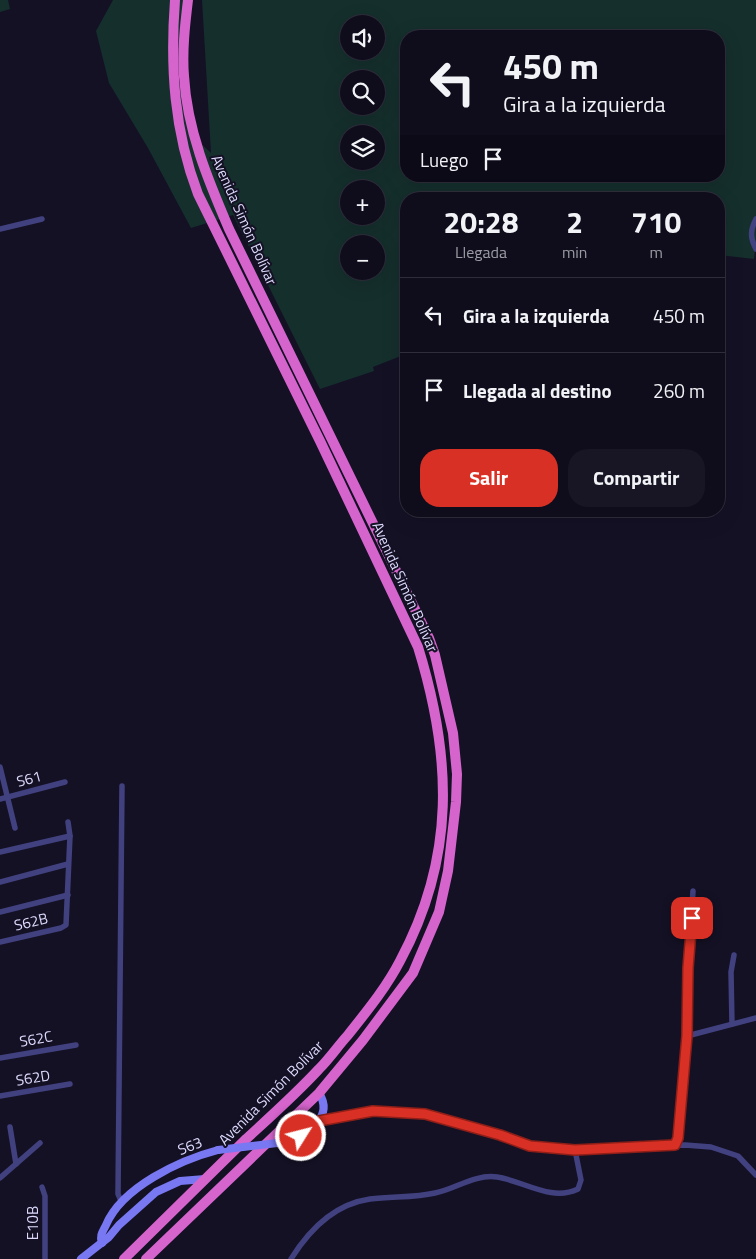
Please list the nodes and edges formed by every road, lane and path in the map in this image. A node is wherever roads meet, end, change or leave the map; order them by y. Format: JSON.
{"nodes":[{"id":1,"x":175,"y":0,"type":"edge"},
{"id":2,"x":188,"y":0,"type":"edge"},
{"id":3,"x":756,"y":219,"type":"edge"},
{"id":4,"x":42,"y":220,"type":"dead end"},
{"id":5,"x":0,"y":229,"type":"edge"},
{"id":6,"x":756,"y":249,"type":"edge"},
{"id":7,"x":331,"y":436,"type":"junction"},
{"id":8,"x":320,"y":441,"type":"junction"},
{"id":9,"x":0,"y":768,"type":"edge"},
{"id":10,"x":65,"y":782,"type":"dead end"},
{"id":11,"x":122,"y":786,"type":"dead end"},
{"id":12,"x":7,"y":797,"type":"junction"},
{"id":13,"x":0,"y":799,"type":"edge"},
{"id":14,"x":68,"y":822,"type":"dead end"},
{"id":15,"x":14,"y":828,"type":"dead end"},
{"id":16,"x":70,"y":836,"type":"junction"},
{"id":17,"x":0,"y":852,"type":"edge"},
{"id":18,"x":68,"y":864,"type":"junction"},
{"id":19,"x":0,"y":882,"type":"edge"},
{"id":20,"x":693,"y":891,"type":"dead end"},
{"id":21,"x":68,"y":894,"type":"junction"},
{"id":22,"x":0,"y":912,"type":"edge"},
{"id":23,"x":0,"y":942,"type":"edge"},
{"id":24,"x":734,"y":955,"type":"dead end"},
{"id":25,"x":756,"y":1018,"type":"edge"},
{"id":26,"x":732,"y":1024,"type":"junction"},
{"id":27,"x":687,"y":1036,"type":"junction"},
{"id":28,"x":76,"y":1045,"type":"dead end"},
{"id":29,"x":0,"y":1058,"type":"edge"},
{"id":30,"x":70,"y":1084,"type":"dead end"},
{"id":31,"x":318,"y":1093,"type":"junction"},
{"id":32,"x":0,"y":1096,"type":"edge"},
{"id":33,"x":319,"y":1121,"type":"junction"},
{"id":34,"x":10,"y":1127,"type":"dead end"},
{"id":35,"x":40,"y":1143,"type":"dead end"},
{"id":36,"x":675,"y":1145,"type":"junction"},
{"id":37,"x":575,"y":1150,"type":"junction"},
{"id":38,"x":16,"y":1164,"type":"junction"},
{"id":39,"x":756,"y":1175,"type":"edge"},
{"id":40,"x":0,"y":1178,"type":"edge"},
{"id":41,"x":205,"y":1179,"type":"junction"},
{"id":42,"x":42,"y":1187,"type":"dead end"},
{"id":43,"x":121,"y":1201,"type":"junction"},
{"id":44,"x":102,"y":1243,"type":"junction"},
{"id":45,"x":45,"y":1259,"type":"edge"},
{"id":46,"x":81,"y":1259,"type":"edge"},
{"id":47,"x":124,"y":1259,"type":"edge"},
{"id":48,"x":146,"y":1259,"type":"edge"},
{"id":49,"x":290,"y":1259,"type":"edge"}],
"edges":[{"from":1,"to":8,"type":"highway","name":"Avenida Simón Bolívar"},
{"from":2,"to":7,"type":"highway","name":"Avenida Simón Bolívar"},
{"from":3,"to":6,"type":"street"},
{"from":4,"to":5,"type":"street"},
{"from":7,"to":8,"type":"highway"},
{"from":7,"to":31,"type":"highway","name":"Avenida Simón Bolívar"},
{"from":8,"to":41,"type":"highway","name":"Avenida Simón Bolívar"},
{"from":9,"to":12,"type":"street"},
{"from":10,"to":12,"type":"street","name":"S61"},
{"from":11,"to":43,"type":"street"},
{"from":12,"to":13,"type":"street","name":"S61"},
{"from":12,"to":15,"type":"street"},
{"from":14,"to":16,"type":"street"},
{"from":16,"to":17,"type":"street"},
{"from":16,"to":18,"type":"street"},
{"from":18,"to":19,"type":"street"},
{"from":18,"to":21,"type":"street"},
{"from":20,"to":27,"type":"street"},
{"from":21,"to":22,"type":"street"},
{"from":21,"to":23,"type":"street","name":"S62B"},
{"from":24,"to":26,"type":"street"},
{"from":25,"to":26,"type":"street"},
{"from":26,"to":27,"type":"street"},
{"from":27,"to":36,"type":"street"},
{"from":28,"to":29,"type":"street","name":"S62C"},
{"from":30,"to":32,"type":"street","name":"S62D"},
{"from":31,"to":33,"type":"main road"},
{"from":31,"to":48,"type":"highway","name":"Avenida Simón Bolívar"},
{"from":33,"to":37,"type":"street"},
{"from":33,"to":43,"type":"main road","name":"S63","bridge":true},
{"from":34,"to":38,"type":"street"},
{"from":35,"to":38,"type":"street"},
{"from":36,"to":37,"type":"street"},
{"from":36,"to":39,"type":"street"},
{"from":37,"to":49,"type":"street"},
{"from":38,"to":40,"type":"street"},
{"from":41,"to":44,"type":"main road","name":"S63"},
{"from":41,"to":47,"type":"highway","name":"Avenida Simón Bolívar"},
{"from":42,"to":45,"type":"street","name":"E10B"},
{"from":43,"to":44,"type":"main road","name":"S63"},
{"from":44,"to":46,"type":"main road","name":"S63"}]}
